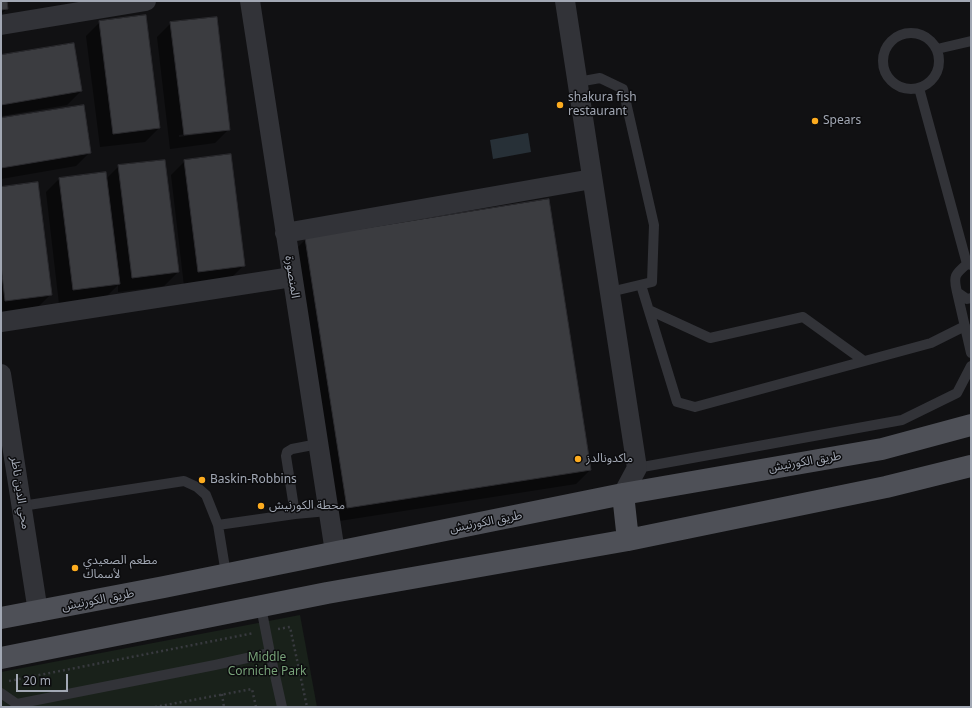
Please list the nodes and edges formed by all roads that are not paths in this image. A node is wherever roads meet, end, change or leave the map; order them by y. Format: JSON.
{"nodes":[{"id":1,"x":146,"y":1,"type":"edge"},
{"id":2,"x":250,"y":1,"type":"edge"},
{"id":3,"x":565,"y":1,"type":"edge"},
{"id":4,"x":1,"y":25,"type":"edge"},
{"id":5,"x":971,"y":41,"type":"edge"},
{"id":6,"x":937,"y":49,"type":"junction"},
{"id":7,"x":578,"y":82,"type":"junction"},
{"id":8,"x":919,"y":88,"type":"junction"},
{"id":9,"x":592,"y":179,"type":"junction"},
{"id":10,"x":285,"y":233,"type":"junction"},
{"id":11,"x":969,"y":265,"type":"edge"},
{"id":12,"x":292,"y":277,"type":"junction"},
{"id":13,"x":641,"y":285,"type":"junction"},
{"id":14,"x":610,"y":292,"type":"junction"},
{"id":15,"x":957,"y":292,"type":"junction"},
{"id":16,"x":971,"y":298,"type":"edge"},
{"id":17,"x":649,"y":310,"type":"junction"},
{"id":18,"x":1,"y":322,"type":"edge"},
{"id":19,"x":964,"y":326,"type":"junction"},
{"id":20,"x":971,"y":353,"type":"edge"},
{"id":21,"x":864,"y":361,"type":"junction"},
{"id":22,"x":971,"y":366,"type":"edge"},
{"id":23,"x":1,"y":374,"type":"edge"},
{"id":24,"x":971,"y":425,"type":"edge"},
{"id":25,"x":318,"y":444,"type":"junction"},
{"id":26,"x":971,"y":466,"type":"edge"},
{"id":27,"x":637,"y":468,"type":"junction"},
{"id":28,"x":623,"y":494,"type":"junction"},
{"id":29,"x":22,"y":506,"type":"junction"},
{"id":30,"x":328,"y":511,"type":"junction"},
{"id":31,"x":295,"y":514,"type":"junction"},
{"id":32,"x":218,"y":525,"type":"junction"},
{"id":33,"x":628,"y":540,"type":"junction"},
{"id":34,"x":335,"y":552,"type":"junction"},
{"id":35,"x":226,"y":574,"type":"junction"},
{"id":36,"x":261,"y":607,"type":"junction"},
{"id":37,"x":38,"y":612,"type":"junction"},
{"id":38,"x":1,"y":618,"type":"edge"},
{"id":39,"x":270,"y":652,"type":"junction"},
{"id":40,"x":1,"y":658,"type":"edge"},
{"id":41,"x":1,"y":693,"type":"edge"},
{"id":42,"x":282,"y":707,"type":"edge"}],
"edges":[{"from":1,"to":4,"type":"street"},
{"from":2,"to":10,"type":"street","name":"المنصورة"},
{"from":3,"to":7,"type":"street"},
{"from":5,"to":6,"type":"lane"},
{"from":6,"to":8,"type":"lane"},
{"from":6,"to":8,"type":"lane"},
{"from":7,"to":9,"type":"street"},
{"from":7,"to":13,"type":"lane"},
{"from":8,"to":11,"type":"lane"},
{"from":9,"to":10,"type":"street"},
{"from":9,"to":14,"type":"street"},
{"from":10,"to":12,"type":"street","name":"المنصورة"},
{"from":11,"to":15,"type":"lane"},
{"from":12,"to":18,"type":"street"},
{"from":12,"to":25,"type":"street","name":"المنصورة"},
{"from":13,"to":14,"type":"lane"},
{"from":13,"to":17,"type":"lane"},
{"from":14,"to":27,"type":"street"},
{"from":15,"to":16,"type":"lane"},
{"from":15,"to":19,"type":"lane"},
{"from":17,"to":21,"type":"lane"},
{"from":17,"to":21,"type":"lane"},
{"from":19,"to":20,"type":"lane"},
{"from":19,"to":21,"type":"lane"},
{"from":22,"to":27,"type":"lane"},
{"from":23,"to":29,"type":"street","name":"محي الدين ناظر"},
{"from":24,"to":28,"type":"main road","name":"طريق الكورنيش"},
{"from":25,"to":30,"type":"street","name":"المنصورة"},
{"from":25,"to":31,"type":"lane"},
{"from":26,"to":33,"type":"main road"},
{"from":27,"to":28,"type":"street"},
{"from":28,"to":33,"type":"main road"},
{"from":28,"to":34,"type":"main road","name":"طريق الكورنيش"},
{"from":29,"to":32,"type":"lane"},
{"from":29,"to":37,"type":"street","name":"محي الدين ناظر"},
{"from":30,"to":31,"type":"lane"},
{"from":30,"to":34,"type":"street","name":"المنصورة"},
{"from":31,"to":32,"type":"lane"},
{"from":32,"to":35,"type":"lane"},
{"from":33,"to":36,"type":"main road"},
{"from":34,"to":35,"type":"main road","name":"طريق الكورنيش"},
{"from":35,"to":37,"type":"main road","name":"طريق الكورنيش"},
{"from":36,"to":39,"type":"lane"},
{"from":36,"to":40,"type":"main road"},
{"from":37,"to":38,"type":"main road","name":"طريق الكورنيش"},
{"from":39,"to":41,"type":"lane"},
{"from":39,"to":42,"type":"lane"}]}
